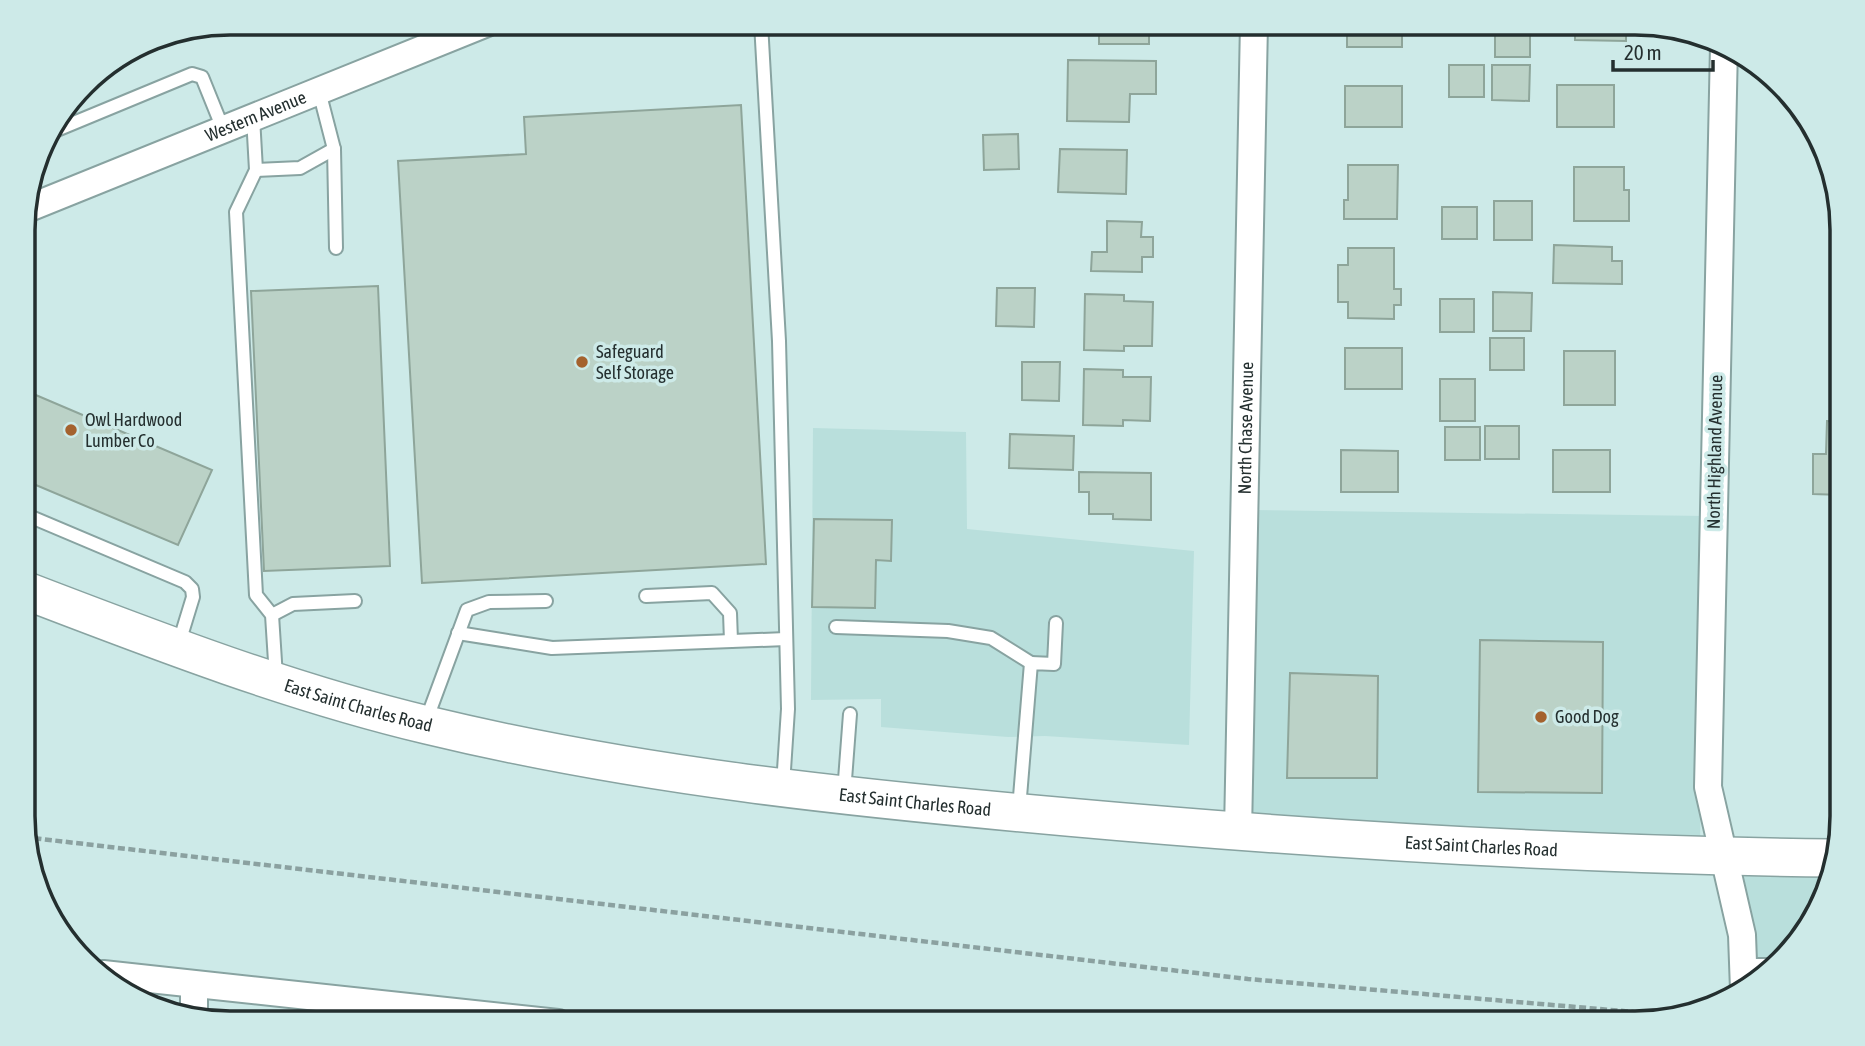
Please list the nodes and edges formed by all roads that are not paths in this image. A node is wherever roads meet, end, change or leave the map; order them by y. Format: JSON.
{"nodes":[{"id":1,"x":457,"y":35,"type":"edge"},
{"id":2,"x":762,"y":35,"type":"edge"},
{"id":3,"x":1254,"y":35,"type":"edge"},
{"id":4,"x":1724,"y":57,"type":"edge"},
{"id":5,"x":319,"y":90,"type":"junction"},
{"id":6,"x":253,"y":117,"type":"junction"},
{"id":7,"x":65,"y":126,"type":"edge"},
{"id":8,"x":223,"y":129,"type":"junction"},
{"id":9,"x":334,"y":149,"type":"junction"},
{"id":10,"x":256,"y":170,"type":"junction"},
{"id":11,"x":37,"y":205,"type":"edge"},
{"id":12,"x":336,"y":248,"type":"dead end"},
{"id":13,"x":35,"y":519,"type":"edge"},
{"id":14,"x":35,"y":594,"type":"edge"},
{"id":15,"x":646,"y":596,"type":"dead end"},
{"id":16,"x":355,"y":601,"type":"dead end"},
{"id":17,"x":546,"y":601,"type":"dead end"},
{"id":18,"x":272,"y":615,"type":"junction"},
{"id":19,"x":1056,"y":623,"type":"dead end"},
{"id":20,"x":836,"y":627,"type":"dead end"},
{"id":21,"x":458,"y":633,"type":"junction"},
{"id":22,"x":786,"y":639,"type":"junction"},
{"id":23,"x":732,"y":641,"type":"junction"},
{"id":24,"x":177,"y":649,"type":"junction"},
{"id":25,"x":1031,"y":663,"type":"junction"},
{"id":26,"x":276,"y":682,"type":"junction"},
{"id":27,"x":850,"y":714,"type":"dead end"},
{"id":28,"x":424,"y":724,"type":"junction"},
{"id":29,"x":783,"y":790,"type":"junction"},
{"id":30,"x":844,"y":796,"type":"junction"},
{"id":31,"x":1019,"y":813,"type":"junction"},
{"id":32,"x":1238,"y":832,"type":"junction"},
{"id":33,"x":1722,"y":857,"type":"junction"},
{"id":34,"x":1825,"y":858,"type":"edge"},
{"id":35,"x":119,"y":976,"type":"edge"},
{"id":36,"x":1744,"y":978,"type":"edge"},
{"id":37,"x":194,"y":985,"type":"junction"},
{"id":38,"x":194,"y":1007,"type":"edge"},
{"id":39,"x":443,"y":1011,"type":"edge"}],
"edges":[{"from":1,"to":5,"type":"street","name":"Western Avenue"},
{"from":2,"to":22,"type":"lane"},
{"from":3,"to":32,"type":"street","name":"North Chase Avenue"},
{"from":4,"to":33,"type":"street","name":"North Highland Avenue"},
{"from":5,"to":6,"type":"street","name":"Western Avenue"},
{"from":5,"to":9,"type":"lane"},
{"from":6,"to":8,"type":"street","name":"Western Avenue"},
{"from":6,"to":10,"type":"lane"},
{"from":7,"to":8,"type":"lane"},
{"from":8,"to":11,"type":"street","name":"Western Avenue"},
{"from":9,"to":10,"type":"lane"},
{"from":9,"to":12,"type":"lane"},
{"from":10,"to":18,"type":"lane"},
{"from":13,"to":24,"type":"lane"},
{"from":14,"to":24,"type":"main road","name":"East Saint Charles Road"},
{"from":15,"to":23,"type":"lane"},
{"from":16,"to":18,"type":"lane"},
{"from":17,"to":21,"type":"lane"},
{"from":18,"to":26,"type":"lane"},
{"from":19,"to":25,"type":"lane"},
{"from":20,"to":25,"type":"lane"},
{"from":21,"to":23,"type":"lane"},
{"from":21,"to":28,"type":"lane"},
{"from":22,"to":23,"type":"lane"},
{"from":22,"to":29,"type":"lane"},
{"from":24,"to":26,"type":"main road","name":"East Saint Charles Road"},
{"from":25,"to":31,"type":"lane"},
{"from":26,"to":28,"type":"main road","name":"East Saint Charles Road"},
{"from":27,"to":30,"type":"lane"},
{"from":28,"to":29,"type":"main road","name":"East Saint Charles Road"},
{"from":29,"to":30,"type":"main road","name":"East Saint Charles Road"},
{"from":30,"to":31,"type":"main road","name":"East Saint Charles Road"},
{"from":31,"to":32,"type":"main road","name":"East Saint Charles Road"},
{"from":32,"to":33,"type":"main road","name":"East Saint Charles Road"},
{"from":33,"to":34,"type":"main road","name":"East Saint Charles Road"},
{"from":33,"to":36,"type":"street","name":"North Highland Avenue"},
{"from":35,"to":37,"type":"street"},
{"from":37,"to":38,"type":"street"},
{"from":37,"to":39,"type":"street"}]}
